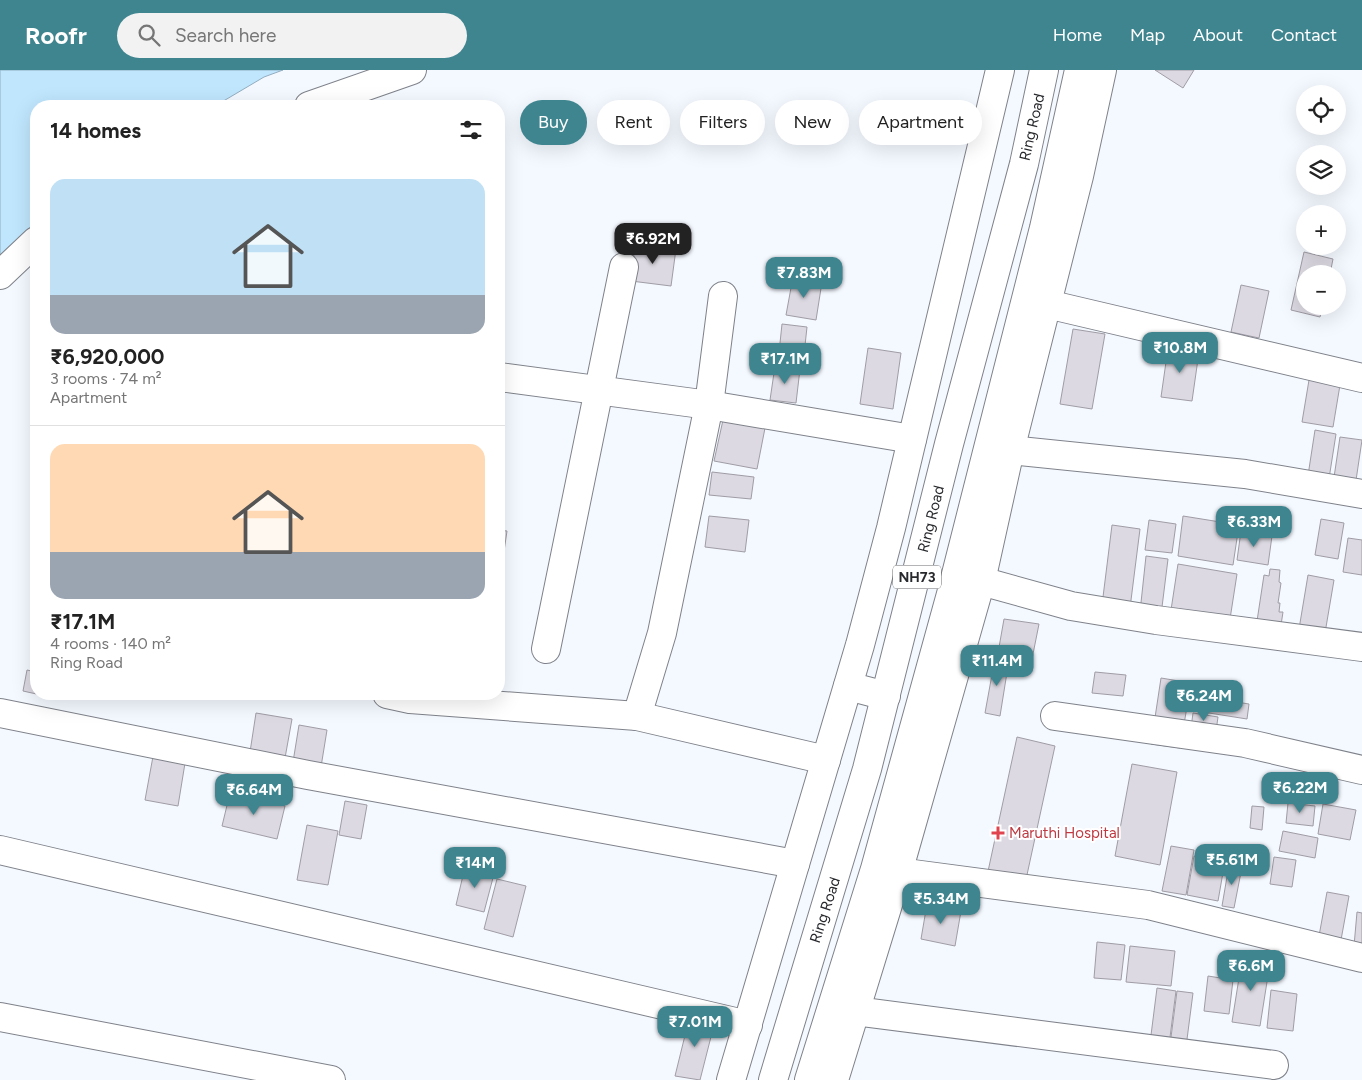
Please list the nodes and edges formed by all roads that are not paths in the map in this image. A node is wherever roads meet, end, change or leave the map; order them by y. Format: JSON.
{"nodes":[{"id":1,"x":412,"y":70,"type":"edge"},
{"id":2,"x":1000,"y":70,"type":"edge"},
{"id":3,"x":1044,"y":70,"type":"edge"},
{"id":4,"x":1079,"y":70,"type":"edge"},
{"id":5,"x":1102,"y":70,"type":"edge"},
{"id":6,"x":326,"y":100,"type":"edge"},
{"id":7,"x":30,"y":247,"type":"edge"},
{"id":8,"x":624,"y":267,"type":"dead end"},
{"id":9,"x":0,"y":275,"type":"edge"},
{"id":10,"x":724,"y":296,"type":"dead end"},
{"id":11,"x":1047,"y":304,"type":"junction"},
{"id":12,"x":505,"y":378,"type":"edge"},
{"id":13,"x":1362,"y":378,"type":"edge"},
{"id":14,"x":599,"y":391,"type":"junction"},
{"id":15,"x":709,"y":405,"type":"junction"},
{"id":16,"x":912,"y":439,"type":"junction"},
{"id":17,"x":1010,"y":450,"type":"junction"},
{"id":18,"x":1362,"y":494,"type":"edge"},
{"id":19,"x":969,"y":577,"type":"junction"},
{"id":20,"x":1362,"y":647,"type":"edge"},
{"id":21,"x":546,"y":649,"type":"dead end"},
{"id":22,"x":848,"y":686,"type":"junction"},
{"id":23,"x":886,"y":696,"type":"junction"},
{"id":24,"x":450,"y":700,"type":"edge"},
{"id":25,"x":0,"y":713,"type":"edge"},
{"id":26,"x":637,"y":716,"type":"junction"},
{"id":27,"x":1055,"y":716,"type":"dead end"},
{"id":28,"x":826,"y":760,"type":"junction"},
{"id":29,"x":1362,"y":770,"type":"edge"},
{"id":30,"x":909,"y":791,"type":"junction"},
{"id":31,"x":0,"y":850,"type":"edge"},
{"id":32,"x":796,"y":864,"type":"junction"},
{"id":33,"x":898,"y":872,"type":"junction"},
{"id":34,"x":1362,"y":958,"type":"edge"},
{"id":35,"x":797,"y":997,"type":"junction"},
{"id":36,"x":843,"y":1010,"type":"junction"},
{"id":37,"x":0,"y":1017,"type":"edge"},
{"id":38,"x":748,"y":1026,"type":"junction"},
{"id":39,"x":1274,"y":1065,"type":"dead end"},
{"id":40,"x":331,"y":1080,"type":"edge"},
{"id":41,"x":731,"y":1080,"type":"edge"},
{"id":42,"x":772,"y":1080,"type":"edge"},
{"id":43,"x":809,"y":1080,"type":"edge"},
{"id":44,"x":834,"y":1080,"type":"edge"}],
"edges":[{"from":1,"to":6,"type":"main road"},
{"from":2,"to":16,"type":"main road"},
{"from":3,"to":23,"type":"main road","name":"Ring Road","number":"NH73"},
{"from":4,"to":19,"type":"main road","number":"NH73"},
{"from":5,"to":11,"type":"main road"},
{"from":7,"to":9,"type":"main road"},
{"from":8,"to":14,"type":"main road"},
{"from":10,"to":15,"type":"main road"},
{"from":11,"to":13,"type":"main road"},
{"from":11,"to":17,"type":"main road"},
{"from":12,"to":14,"type":"main road"},
{"from":14,"to":15,"type":"main road"},
{"from":14,"to":21,"type":"main road"},
{"from":15,"to":16,"type":"main road"},
{"from":15,"to":26,"type":"main road"},
{"from":16,"to":22,"type":"main road"},
{"from":17,"to":18,"type":"main road"},
{"from":17,"to":19,"type":"main road"},
{"from":19,"to":20,"type":"main road"},
{"from":19,"to":30,"type":"main road","number":"NH73"},
{"from":22,"to":23,"type":"main road"},
{"from":22,"to":28,"type":"main road"},
{"from":23,"to":35,"type":"main road","name":"Ring Road","number":"NH73"},
{"from":24,"to":26,"type":"main road"},
{"from":25,"to":32,"type":"main road"},
{"from":26,"to":28,"type":"main road"},
{"from":27,"to":29,"type":"main road"},
{"from":28,"to":32,"type":"main road"},
{"from":30,"to":33,"type":"main road"},
{"from":30,"to":36,"type":"main road","number":"NH73"},
{"from":31,"to":38,"type":"main road"},
{"from":32,"to":38,"type":"main road"},
{"from":33,"to":34,"type":"main road"},
{"from":33,"to":36,"type":"main road"},
{"from":35,"to":36,"type":"main road"},
{"from":35,"to":42,"type":"main road","name":"Ring Road","number":"NH73"},
{"from":36,"to":39,"type":"main road"},
{"from":36,"to":43,"type":"main road","number":"NH73"},
{"from":36,"to":44,"type":"main road"},
{"from":37,"to":40,"type":"main road"},
{"from":38,"to":41,"type":"main road"}]}
